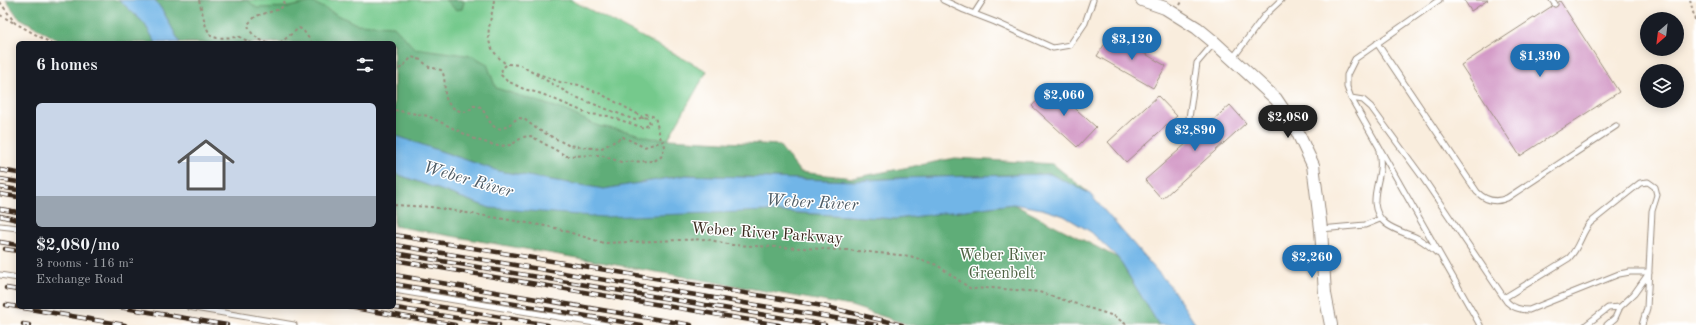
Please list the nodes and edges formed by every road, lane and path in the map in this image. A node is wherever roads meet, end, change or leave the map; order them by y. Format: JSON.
{"nodes":[{"id":1,"x":198,"y":0,"type":"edge"},
{"id":2,"x":285,"y":0,"type":"edge"},
{"id":3,"x":494,"y":0,"type":"edge"},
{"id":4,"x":943,"y":0,"type":"edge"},
{"id":5,"x":983,"y":0,"type":"edge"},
{"id":6,"x":1093,"y":0,"type":"edge"},
{"id":7,"x":1142,"y":0,"type":"edge"},
{"id":8,"x":1281,"y":0,"type":"edge"},
{"id":9,"x":1439,"y":0,"type":"edge"},
{"id":10,"x":1690,"y":0,"type":"edge"},
{"id":11,"x":0,"y":2,"type":"edge"},
{"id":12,"x":974,"y":14,"type":"junction"},
{"id":13,"x":0,"y":15,"type":"edge"},
{"id":14,"x":15,"y":23,"type":"junction"},
{"id":15,"x":1696,"y":24,"type":"edge"},
{"id":16,"x":47,"y":41,"type":"edge"},
{"id":17,"x":248,"y":41,"type":"edge"},
{"id":18,"x":265,"y":41,"type":"edge"},
{"id":19,"x":283,"y":41,"type":"edge"},
{"id":20,"x":311,"y":41,"type":"edge"},
{"id":21,"x":1214,"y":42,"type":"junction"},
{"id":22,"x":1377,"y":43,"type":"junction"},
{"id":23,"x":1233,"y":58,"type":"junction"},
{"id":24,"x":507,"y":65,"type":"junction"},
{"id":25,"x":396,"y":71,"type":"edge"},
{"id":26,"x":531,"y":72,"type":"junction"},
{"id":27,"x":1351,"y":98,"type":"junction"},
{"id":28,"x":396,"y":110,"type":"edge"},
{"id":29,"x":643,"y":116,"type":"junction"},
{"id":30,"x":1189,"y":118,"type":"dead end"},
{"id":31,"x":650,"y":123,"type":"junction"},
{"id":32,"x":1616,"y":126,"type":"dead end"},
{"id":33,"x":657,"y":129,"type":"junction"},
{"id":34,"x":661,"y":140,"type":"junction"},
{"id":35,"x":1376,"y":143,"type":"junction"},
{"id":36,"x":396,"y":205,"type":"edge"},
{"id":37,"x":1380,"y":219,"type":"junction"},
{"id":38,"x":0,"y":226,"type":"edge"},
{"id":39,"x":16,"y":228,"type":"edge"},
{"id":40,"x":1322,"y":229,"type":"junction"},
{"id":41,"x":1442,"y":258,"type":"junction"},
{"id":42,"x":1649,"y":272,"type":"junction"},
{"id":43,"x":0,"y":275,"type":"edge"},
{"id":44,"x":16,"y":278,"type":"edge"},
{"id":45,"x":396,"y":290,"type":"edge"},
{"id":46,"x":1504,"y":298,"type":"junction"},
{"id":47,"x":1620,"y":307,"type":"junction"},
{"id":48,"x":201,"y":309,"type":"edge"},
{"id":49,"x":294,"y":325,"type":"edge"},
{"id":50,"x":607,"y":325,"type":"edge"},
{"id":51,"x":1127,"y":325,"type":"edge"},
{"id":52,"x":1331,"y":325,"type":"edge"},
{"id":53,"x":1480,"y":325,"type":"edge"},
{"id":54,"x":1586,"y":325,"type":"edge"},
{"id":55,"x":1607,"y":325,"type":"edge"},
{"id":56,"x":1642,"y":325,"type":"edge"}],
"edges":[{"from":1,"to":17,"type":"path"},
{"from":2,"to":18,"type":"path"},
{"from":3,"to":24,"type":"path"},
{"from":4,"to":12,"type":"lane"},
{"from":5,"to":12,"type":"lane"},
{"from":6,"to":12,"type":"lane"},
{"from":7,"to":21,"type":"street"},
{"from":8,"to":23,"type":"lane"},
{"from":9,"to":22,"type":"lane"},
{"from":10,"to":15,"type":"path"},
{"from":11,"to":14,"type":"path"},
{"from":13,"to":14,"type":"path"},
{"from":14,"to":16,"type":"path"},
{"from":19,"to":20,"type":"path"},
{"from":21,"to":23,"type":"street"},
{"from":21,"to":30,"type":"lane"},
{"from":22,"to":27,"type":"lane"},
{"from":22,"to":32,"type":"lane"},
{"from":23,"to":40,"type":"street"},
{"from":24,"to":26,"type":"path"},
{"from":24,"to":31,"type":"path"},
{"from":25,"to":34,"type":"path"},
{"from":26,"to":29,"type":"path"},
{"from":26,"to":29,"type":"path"},
{"from":27,"to":35,"type":"lane"},
{"from":27,"to":46,"type":"lane"},
{"from":28,"to":34,"type":"path"},
{"from":29,"to":31,"type":"path"},
{"from":29,"to":33,"type":"path"},
{"from":31,"to":33,"type":"path"},
{"from":33,"to":34,"type":"path"},
{"from":35,"to":37,"type":"lane"},
{"from":35,"to":41,"type":"lane"},
{"from":36,"to":51,"type":"path","name":"Weber River Parkway"},
{"from":37,"to":40,"type":"lane"},
{"from":37,"to":41,"type":"lane"},
{"from":38,"to":39,"type":"lane"},
{"from":40,"to":52,"type":"street"},
{"from":41,"to":53,"type":"lane"},
{"from":42,"to":46,"type":"lane"},
{"from":42,"to":46,"type":"lane"},
{"from":42,"to":47,"type":"lane"},
{"from":42,"to":56,"type":"lane"},
{"from":43,"to":44,"type":"lane"},
{"from":45,"to":50,"type":"lane"},
{"from":47,"to":54,"type":"lane"},
{"from":47,"to":55,"type":"lane"},
{"from":48,"to":49,"type":"lane"}]}
